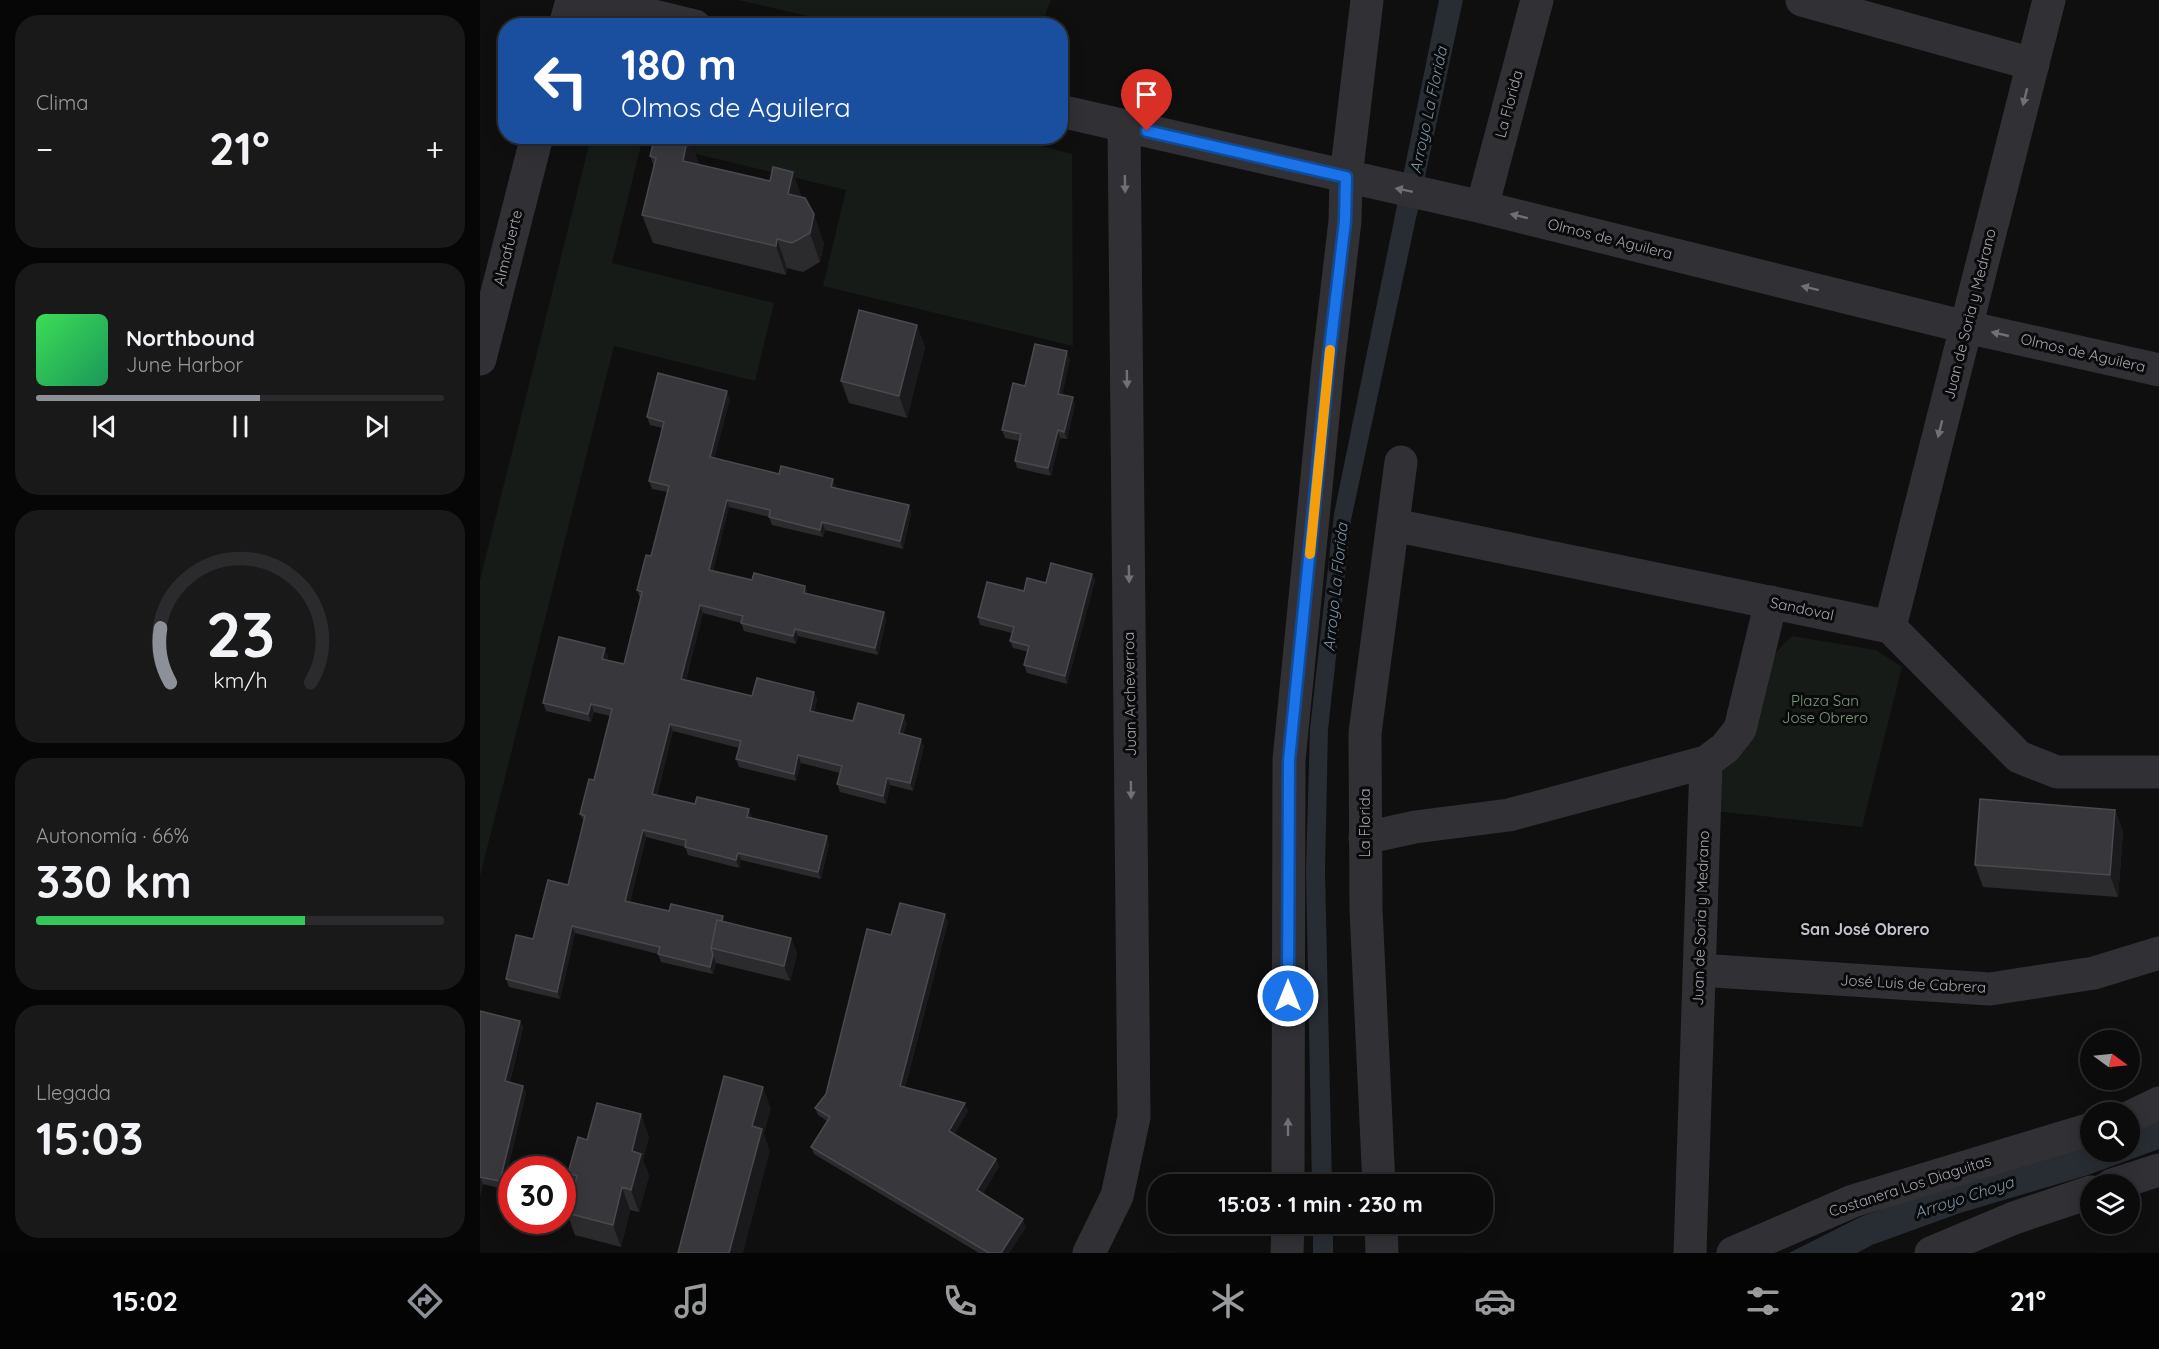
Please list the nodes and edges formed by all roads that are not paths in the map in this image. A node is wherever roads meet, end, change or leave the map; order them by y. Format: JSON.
{"nodes":[{"id":1,"x":572,"y":0,"type":"edge"},
{"id":2,"x":587,"y":0,"type":"edge"},
{"id":3,"x":1367,"y":0,"type":"edge"},
{"id":4,"x":1537,"y":0,"type":"edge"},
{"id":5,"x":1802,"y":0,"type":"edge"},
{"id":6,"x":2049,"y":0,"type":"edge"},
{"id":7,"x":567,"y":18,"type":"edge"},
{"id":8,"x":662,"y":18,"type":"edge"},
{"id":9,"x":2033,"y":64,"type":"junction"},
{"id":10,"x":1068,"y":113,"type":"edge"},
{"id":11,"x":1124,"y":126,"type":"junction"},
{"id":12,"x":535,"y":144,"type":"edge"},
{"id":13,"x":1358,"y":180,"type":"junction"},
{"id":14,"x":1482,"y":207,"type":"junction"},
{"id":15,"x":1966,"y":327,"type":"junction"},
{"id":16,"x":480,"y":359,"type":"edge"},
{"id":17,"x":2159,"y":370,"type":"edge"},
{"id":18,"x":1401,"y":462,"type":"dead end"},
{"id":19,"x":1394,"y":525,"type":"junction"},
{"id":20,"x":1771,"y":602,"type":"junction"},
{"id":21,"x":1890,"y":627,"type":"junction"},
{"id":22,"x":1706,"y":762,"type":"junction"},
{"id":23,"x":2159,"y":772,"type":"edge"},
{"id":24,"x":1365,"y":838,"type":"junction"},
{"id":25,"x":2159,"y":952,"type":"edge"},
{"id":26,"x":1699,"y":970,"type":"junction"},
{"id":27,"x":2159,"y":1103,"type":"edge"},
{"id":28,"x":2140,"y":1112,"type":"edge"},
{"id":29,"x":2080,"y":1132,"type":"edge"},
{"id":30,"x":2159,"y":1170,"type":"edge"},
{"id":31,"x":1288,"y":1174,"type":"edge"},
{"id":32,"x":1378,"y":1174,"type":"edge"},
{"id":33,"x":2140,"y":1176,"type":"edge"},
{"id":34,"x":2080,"y":1196,"type":"edge"},
{"id":35,"x":1288,"y":1234,"type":"edge"},
{"id":36,"x":1381,"y":1234,"type":"edge"},
{"id":37,"x":1952,"y":1249,"type":"edge"},
{"id":38,"x":1089,"y":1253,"type":"edge"},
{"id":39,"x":1287,"y":1253,"type":"edge"},
{"id":40,"x":1382,"y":1253,"type":"edge"},
{"id":41,"x":1690,"y":1253,"type":"edge"},
{"id":42,"x":1733,"y":1253,"type":"edge"}],
"edges":[{"from":1,"to":7,"type":"street"},
{"from":2,"to":8,"type":"street"},
{"from":3,"to":13,"type":"street"},
{"from":4,"to":14,"type":"street","name":"La Florida"},
{"from":5,"to":9,"type":"street"},
{"from":6,"to":9,"type":"street","name":"Juan de Soria y Medrano"},
{"from":9,"to":15,"type":"street","name":"Juan de Soria y Medrano","one_way":true},
{"from":10,"to":11,"type":"street","name":"Olmos de Aguilera"},
{"from":11,"to":13,"type":"street","name":"Olmos de Aguilera"},
{"from":11,"to":38,"type":"street","name":"Juan Archeverroa","one_way":true},
{"from":12,"to":16,"type":"street","name":"Almafuerte"},
{"from":14,"to":13,"type":"street","name":"Olmos de Aguilera","one_way":true},
{"from":31,"to":13,"type":"street","one_way":true},
{"from":15,"to":14,"type":"street","name":"Olmos de Aguilera","one_way":true},
{"from":17,"to":15,"type":"street","name":"Olmos de Aguilera","one_way":true},
{"from":15,"to":21,"type":"street","name":"Juan de Soria y Medrano","one_way":true},
{"from":18,"to":19,"type":"street","name":"La Florida"},
{"from":19,"to":20,"type":"street","name":"Sandoval"},
{"from":19,"to":24,"type":"street","name":"La Florida"},
{"from":20,"to":21,"type":"street","name":"Sandoval"},
{"from":20,"to":22,"type":"street"},
{"from":21,"to":23,"type":"street"},
{"from":22,"to":24,"type":"street"},
{"from":22,"to":26,"type":"street","name":"Juan de Soria y Medrano"},
{"from":24,"to":32,"type":"street","name":"La Florida"},
{"from":25,"to":26,"type":"street","name":"José Luis de Cabrera"},
{"from":26,"to":41,"type":"street","name":"Juan de Soria y Medrano"},
{"from":27,"to":28,"type":"street"},
{"from":29,"to":42,"type":"street","name":"Costanera Los Diaguitas"},
{"from":30,"to":33,"type":"street"},
{"from":34,"to":37,"type":"street"},
{"from":35,"to":39,"type":"street"},
{"from":36,"to":40,"type":"street"}]}
